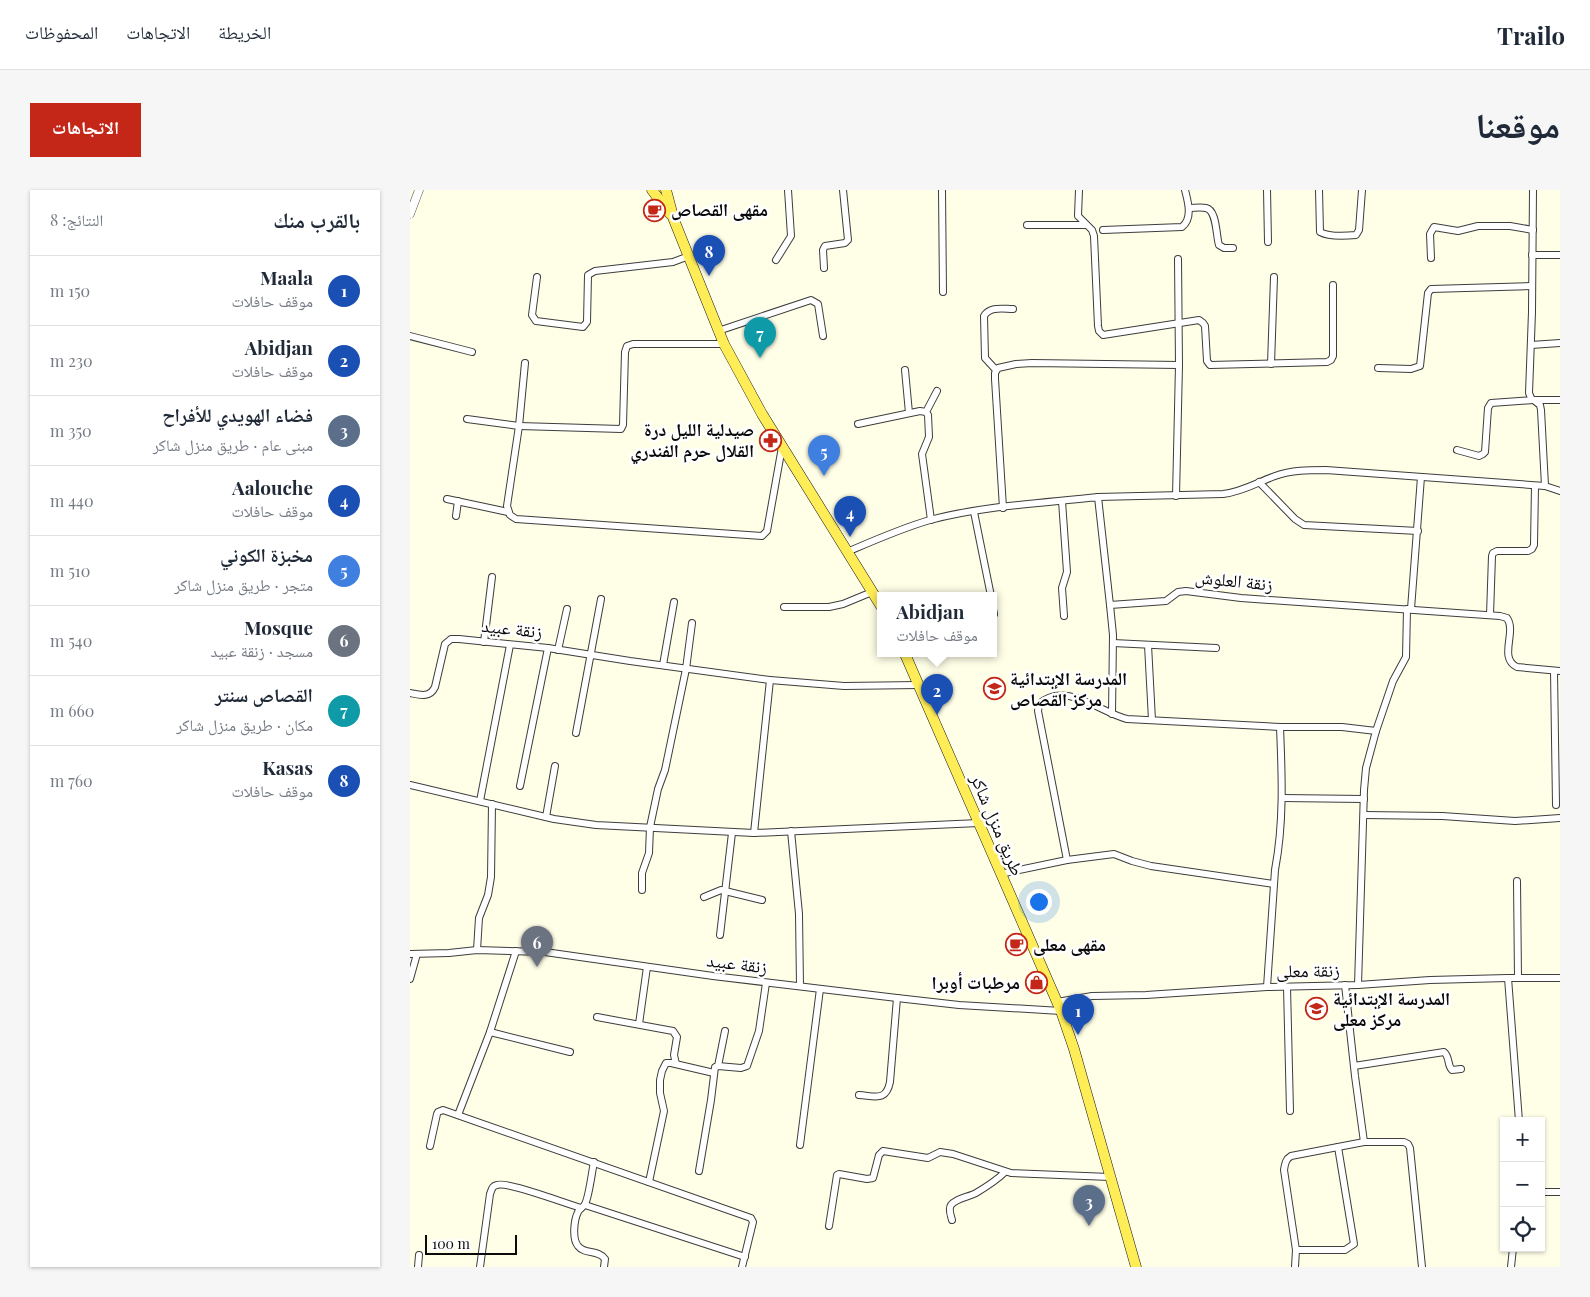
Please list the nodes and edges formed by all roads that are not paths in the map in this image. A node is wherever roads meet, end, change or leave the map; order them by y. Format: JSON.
{"nodes":[{"id":1,"x":419,"y":190,"type":"edge"},
{"id":2,"x":652,"y":190,"type":"edge"},
{"id":3,"x":666,"y":190,"type":"edge"},
{"id":4,"x":788,"y":190,"type":"edge"},
{"id":5,"x":843,"y":190,"type":"edge"},
{"id":6,"x":942,"y":190,"type":"edge"},
{"id":7,"x":1079,"y":190,"type":"edge"},
{"id":8,"x":1185,"y":190,"type":"edge"},
{"id":9,"x":1267,"y":190,"type":"edge"},
{"id":10,"x":1318,"y":190,"type":"edge"},
{"id":11,"x":1362,"y":190,"type":"edge"},
{"id":12,"x":1533,"y":190,"type":"edge"},
{"id":13,"x":1189,"y":208,"type":"junction"},
{"id":14,"x":410,"y":214,"type":"edge"},
{"id":15,"x":674,"y":220,"type":"junction"},
{"id":16,"x":1027,"y":225,"type":"dead end"},
{"id":17,"x":1086,"y":225,"type":"junction"},
{"id":18,"x":1103,"y":230,"type":"dead end"},
{"id":19,"x":1533,"y":230,"type":"junction"},
{"id":20,"x":1268,"y":242,"type":"dead end"},
{"id":21,"x":1233,"y":248,"type":"dead end"},
{"id":22,"x":1532,"y":255,"type":"junction"},
{"id":23,"x":1560,"y":255,"type":"edge"},
{"id":24,"x":689,"y":256,"type":"junction"},
{"id":25,"x":1431,"y":258,"type":"dead end"},
{"id":26,"x":1178,"y":259,"type":"dead end"},
{"id":27,"x":776,"y":260,"type":"dead end"},
{"id":28,"x":824,"y":268,"type":"dead end"},
{"id":29,"x":537,"y":277,"type":"dead end"},
{"id":30,"x":1274,"y":277,"type":"dead end"},
{"id":31,"x":1333,"y":285,"type":"dead end"},
{"id":32,"x":1532,"y":286,"type":"junction"},
{"id":33,"x":943,"y":292,"type":"dead end"},
{"id":34,"x":1013,"y":309,"type":"dead end"},
{"id":35,"x":1180,"y":323,"type":"junction"},
{"id":36,"x":718,"y":331,"type":"junction"},
{"id":37,"x":410,"y":336,"type":"edge"},
{"id":38,"x":823,"y":336,"type":"dead end"},
{"id":39,"x":1560,"y":343,"type":"edge"},
{"id":40,"x":724,"y":344,"type":"junction"},
{"id":41,"x":1531,"y":345,"type":"junction"},
{"id":42,"x":472,"y":352,"type":"dead end"},
{"id":43,"x":525,"y":363,"type":"dead end"},
{"id":44,"x":1271,"y":364,"type":"junction"},
{"id":45,"x":1179,"y":365,"type":"junction"},
{"id":46,"x":1378,"y":368,"type":"dead end"},
{"id":47,"x":905,"y":370,"type":"dead end"},
{"id":48,"x":996,"y":370,"type":"junction"},
{"id":49,"x":936,"y":391,"type":"dead end"},
{"id":50,"x":1533,"y":400,"type":"junction"},
{"id":51,"x":1560,"y":400,"type":"edge"},
{"id":52,"x":926,"y":412,"type":"junction"},
{"id":53,"x":909,"y":414,"type":"junction"},
{"id":54,"x":467,"y":419,"type":"dead end"},
{"id":55,"x":858,"y":424,"type":"dead end"},
{"id":56,"x":519,"y":426,"type":"junction"},
{"id":57,"x":782,"y":447,"type":"junction"},
{"id":58,"x":1457,"y":450,"type":"dead end"},
{"id":59,"x":1421,"y":477,"type":"junction"},
{"id":60,"x":1258,"y":482,"type":"junction"},
{"id":61,"x":1535,"y":486,"type":"junction"},
{"id":62,"x":1545,"y":486,"type":"junction"},
{"id":63,"x":1560,"y":491,"type":"edge"},
{"id":64,"x":1176,"y":496,"type":"junction"},
{"id":65,"x":1098,"y":497,"type":"junction"},
{"id":66,"x":447,"y":499,"type":"dead end"},
{"id":67,"x":458,"y":501,"type":"junction"},
{"id":68,"x":1062,"y":501,"type":"junction"},
{"id":69,"x":1003,"y":508,"type":"junction"},
{"id":70,"x":508,"y":512,"type":"junction"},
{"id":71,"x":974,"y":512,"type":"junction"},
{"id":72,"x":456,"y":516,"type":"dead end"},
{"id":73,"x":931,"y":520,"type":"junction"},
{"id":74,"x":1418,"y":531,"type":"junction"},
{"id":75,"x":847,"y":552,"type":"junction"},
{"id":76,"x":492,"y":577,"type":"dead end"},
{"id":77,"x":872,"y":592,"type":"junction"},
{"id":78,"x":990,"y":592,"type":"edge"},
{"id":79,"x":601,"y":599,"type":"dead end"},
{"id":80,"x":877,"y":600,"type":"edge"},
{"id":81,"x":674,"y":602,"type":"dead end"},
{"id":82,"x":1110,"y":605,"type":"junction"},
{"id":83,"x":784,"y":607,"type":"dead end"},
{"id":84,"x":568,"y":609,"type":"dead end"},
{"id":85,"x":1409,"y":609,"type":"junction"},
{"id":86,"x":1490,"y":615,"type":"junction"},
{"id":87,"x":1064,"y":616,"type":"dead end"},
{"id":88,"x":692,"y":623,"type":"dead end"},
{"id":89,"x":484,"y":642,"type":"junction"},
{"id":90,"x":1113,"y":643,"type":"junction"},
{"id":91,"x":510,"y":645,"type":"junction"},
{"id":92,"x":1148,"y":645,"type":"junction"},
{"id":93,"x":548,"y":648,"type":"junction"},
{"id":94,"x":1216,"y":648,"type":"dead end"},
{"id":95,"x":558,"y":650,"type":"junction"},
{"id":96,"x":592,"y":654,"type":"junction"},
{"id":97,"x":906,"y":657,"type":"edge"},
{"id":98,"x":663,"y":665,"type":"junction"},
{"id":99,"x":686,"y":669,"type":"junction"},
{"id":100,"x":1557,"y":671,"type":"edge"},
{"id":101,"x":770,"y":680,"type":"junction"},
{"id":102,"x":919,"y":685,"type":"junction"},
{"id":103,"x":410,"y":693,"type":"edge"},
{"id":104,"x":1112,"y":714,"type":"junction"},
{"id":105,"x":1152,"y":720,"type":"junction"},
{"id":106,"x":1280,"y":727,"type":"junction"},
{"id":107,"x":1376,"y":731,"type":"junction"},
{"id":108,"x":576,"y":733,"type":"dead end"},
{"id":109,"x":555,"y":766,"type":"dead end"},
{"id":110,"x":410,"y":785,"type":"edge"},
{"id":111,"x":520,"y":786,"type":"dead end"},
{"id":112,"x":1282,"y":798,"type":"junction"},
{"id":113,"x":1364,"y":799,"type":"junction"},
{"id":114,"x":480,"y":801,"type":"junction"},
{"id":115,"x":492,"y":804,"type":"junction"},
{"id":116,"x":1556,"y":804,"type":"dead end"},
{"id":117,"x":1364,"y":814,"type":"junction"},
{"id":118,"x":546,"y":817,"type":"junction"},
{"id":119,"x":1560,"y":818,"type":"edge"},
{"id":120,"x":979,"y":823,"type":"junction"},
{"id":121,"x":650,"y":827,"type":"junction"},
{"id":122,"x":791,"y":832,"type":"junction"},
{"id":123,"x":732,"y":833,"type":"junction"},
{"id":124,"x":754,"y":833,"type":"junction"},
{"id":125,"x":1067,"y":860,"type":"junction"},
{"id":126,"x":1000,"y":874,"type":"junction"},
{"id":127,"x":1517,"y":881,"type":"dead end"},
{"id":128,"x":1274,"y":884,"type":"junction"},
{"id":129,"x":642,"y":890,"type":"dead end"},
{"id":130,"x":726,"y":890,"type":"junction"},
{"id":131,"x":704,"y":897,"type":"dead end"},
{"id":132,"x":762,"y":900,"type":"dead end"},
{"id":133,"x":720,"y":935,"type":"dead end"},
{"id":134,"x":477,"y":950,"type":"junction"},
{"id":135,"x":516,"y":951,"type":"junction"},
{"id":136,"x":414,"y":954,"type":"edge"},
{"id":137,"x":647,"y":967,"type":"junction"},
{"id":138,"x":1508,"y":978,"type":"junction"},
{"id":139,"x":1518,"y":978,"type":"junction"},
{"id":140,"x":1560,"y":978,"type":"edge"},
{"id":141,"x":410,"y":979,"type":"edge"},
{"id":142,"x":766,"y":983,"type":"junction"},
{"id":143,"x":1345,"y":985,"type":"junction"},
{"id":144,"x":1358,"y":985,"type":"junction"},
{"id":145,"x":800,"y":986,"type":"junction"},
{"id":146,"x":1267,"y":987,"type":"junction"},
{"id":147,"x":1287,"y":987,"type":"junction"},
{"id":148,"x":820,"y":989,"type":"junction"},
{"id":149,"x":896,"y":998,"type":"junction"},
{"id":150,"x":1058,"y":1006,"type":"junction"},
{"id":151,"x":597,"y":1017,"type":"dead end"},
{"id":152,"x":639,"y":1024,"type":"junction"},
{"id":153,"x":725,"y":1031,"type":"dead end"},
{"id":154,"x":490,"y":1032,"type":"junction"},
{"id":155,"x":570,"y":1052,"type":"dead end"},
{"id":156,"x":676,"y":1064,"type":"junction"},
{"id":157,"x":718,"y":1066,"type":"junction"},
{"id":158,"x":1354,"y":1066,"type":"junction"},
{"id":159,"x":1461,"y":1069,"type":"dead end"},
{"id":160,"x":714,"y":1073,"type":"junction"},
{"id":161,"x":858,"y":1095,"type":"dead end"},
{"id":162,"x":1290,"y":1111,"type":"dead end"},
{"id":163,"x":458,"y":1115,"type":"junction"},
{"id":164,"x":1519,"y":1117,"type":"edge"},
{"id":165,"x":1364,"y":1142,"type":"junction"},
{"id":166,"x":800,"y":1145,"type":"dead end"},
{"id":167,"x":430,"y":1146,"type":"dead end"},
{"id":168,"x":1338,"y":1146,"type":"junction"},
{"id":169,"x":594,"y":1162,"type":"junction"},
{"id":170,"x":699,"y":1171,"type":"dead end"},
{"id":171,"x":1005,"y":1172,"type":"junction"},
{"id":172,"x":1110,"y":1177,"type":"junction"},
{"id":173,"x":649,"y":1182,"type":"junction"},
{"id":174,"x":1545,"y":1192,"type":"edge"},
{"id":175,"x":1560,"y":1192,"type":"edge"},
{"id":176,"x":583,"y":1207,"type":"junction"},
{"id":177,"x":952,"y":1220,"type":"dead end"},
{"id":178,"x":829,"y":1226,"type":"dead end"},
{"id":179,"x":1296,"y":1250,"type":"junction"},
{"id":180,"x":1513,"y":1252,"type":"edge"},
{"id":181,"x":419,"y":1254,"type":"dead end"},
{"id":182,"x":745,"y":1256,"type":"junction"},
{"id":183,"x":418,"y":1267,"type":"edge"},
{"id":184,"x":480,"y":1267,"type":"edge"},
{"id":185,"x":604,"y":1267,"type":"edge"},
{"id":186,"x":742,"y":1267,"type":"edge"},
{"id":187,"x":1136,"y":1267,"type":"edge"},
{"id":188,"x":1295,"y":1267,"type":"edge"},
{"id":189,"x":1422,"y":1267,"type":"edge"},
{"id":190,"x":1511,"y":1267,"type":"edge"}],
"edges":[{"from":1,"to":14,"type":"street"},
{"from":2,"to":15,"type":"main road"},
{"from":3,"to":15,"type":"main road"},
{"from":4,"to":27,"type":"street"},
{"from":5,"to":28,"type":"street"},
{"from":6,"to":33,"type":"street"},
{"from":7,"to":17,"type":"street"},
{"from":8,"to":13,"type":"street"},
{"from":9,"to":20,"type":"street"},
{"from":10,"to":11,"type":"street"},
{"from":12,"to":19,"type":"street"},
{"from":13,"to":18,"type":"street"},
{"from":13,"to":21,"type":"street"},
{"from":15,"to":24,"type":"main road"},
{"from":16,"to":17,"type":"street"},
{"from":17,"to":35,"type":"street"},
{"from":19,"to":22,"type":"street"},
{"from":19,"to":25,"type":"street"},
{"from":22,"to":23,"type":"street"},
{"from":22,"to":32,"type":"street"},
{"from":24,"to":29,"type":"street"},
{"from":24,"to":36,"type":"main road"},
{"from":26,"to":35,"type":"street"},
{"from":30,"to":44,"type":"street"},
{"from":31,"to":44,"type":"street"},
{"from":32,"to":41,"type":"street"},
{"from":32,"to":46,"type":"street"},
{"from":34,"to":48,"type":"street"},
{"from":35,"to":44,"type":"street"},
{"from":35,"to":45,"type":"street"},
{"from":36,"to":38,"type":"street"},
{"from":36,"to":40,"type":"main road"},
{"from":37,"to":42,"type":"street"},
{"from":39,"to":41,"type":"street"},
{"from":40,"to":56,"type":"street"},
{"from":40,"to":57,"type":"main road"},
{"from":41,"to":50,"type":"street"},
{"from":43,"to":56,"type":"street"},
{"from":45,"to":48,"type":"street"},
{"from":45,"to":64,"type":"street"},
{"from":47,"to":53,"type":"street"},
{"from":48,"to":69,"type":"street"},
{"from":49,"to":52,"type":"street"},
{"from":50,"to":51,"type":"street"},
{"from":50,"to":58,"type":"street"},
{"from":50,"to":62,"type":"street"},
{"from":52,"to":53,"type":"street"},
{"from":52,"to":73,"type":"street"},
{"from":53,"to":55,"type":"street"},
{"from":54,"to":56,"type":"street"},
{"from":56,"to":70,"type":"street"},
{"from":57,"to":70,"type":"street"},
{"from":57,"to":75,"type":"main road"},
{"from":59,"to":60,"type":"street"},
{"from":59,"to":61,"type":"street"},
{"from":59,"to":74,"type":"street"},
{"from":60,"to":64,"type":"street"},
{"from":60,"to":74,"type":"street"},
{"from":61,"to":62,"type":"street"},
{"from":61,"to":86,"type":"street"},
{"from":62,"to":63,"type":"street"},
{"from":64,"to":65,"type":"street"},
{"from":65,"to":68,"type":"street"},
{"from":65,"to":82,"type":"street"},
{"from":66,"to":67,"type":"street"},
{"from":67,"to":70,"type":"street"},
{"from":67,"to":72,"type":"street"},
{"from":68,"to":69,"type":"street"},
{"from":68,"to":87,"type":"street"},
{"from":69,"to":71,"type":"street"},
{"from":71,"to":73,"type":"street"},
{"from":71,"to":78,"type":"street"},
{"from":73,"to":75,"type":"street"},
{"from":74,"to":85,"type":"street"},
{"from":75,"to":77,"type":"main road"},
{"from":76,"to":89,"type":"street"},
{"from":77,"to":80,"type":"main road"},
{"from":77,"to":83,"type":"street"},
{"from":79,"to":96,"type":"street"},
{"from":81,"to":98,"type":"street"},
{"from":82,"to":85,"type":"street","name":"زنقة العلوش"},
{"from":82,"to":90,"type":"street"},
{"from":84,"to":95,"type":"street"},
{"from":85,"to":86,"type":"street","name":"زنقة العلوش"},
{"from":85,"to":107,"type":"street"},
{"from":86,"to":100,"type":"street","name":"زنقة العلوش"},
{"from":88,"to":99,"type":"street"},
{"from":89,"to":91,"type":"street","name":"زنقة عبيد"},
{"from":89,"to":103,"type":"street","name":"زنقة عبيد"},
{"from":90,"to":92,"type":"street"},
{"from":90,"to":104,"type":"street"},
{"from":91,"to":93,"type":"street","name":"زنقة عبيد"},
{"from":91,"to":114,"type":"street"},
{"from":92,"to":94,"type":"street"},
{"from":92,"to":105,"type":"street"},
{"from":93,"to":95,"type":"street","name":"زنقة عبيد"},
{"from":93,"to":111,"type":"street"},
{"from":95,"to":96,"type":"street","name":"زنقة عبيد"},
{"from":96,"to":98,"type":"street","name":"زنقة عبيد"},
{"from":96,"to":108,"type":"street"},
{"from":97,"to":102,"type":"main road","name":"طريق منزل شاكر"},
{"from":98,"to":99,"type":"street","name":"زنقة عبيد"},
{"from":99,"to":101,"type":"street","name":"زنقة عبيد"},
{"from":99,"to":121,"type":"street"},
{"from":100,"to":116,"type":"street"},
{"from":101,"to":102,"type":"street","name":"زنقة عبيد"},
{"from":101,"to":124,"type":"street"},
{"from":102,"to":120,"type":"main road","name":"طريق منزل شاكر"},
{"from":104,"to":105,"type":"street"},
{"from":104,"to":125,"type":"street"},
{"from":105,"to":106,"type":"street"},
{"from":106,"to":107,"type":"street"},
{"from":106,"to":112,"type":"street"},
{"from":107,"to":113,"type":"street"},
{"from":109,"to":118,"type":"street"},
{"from":110,"to":114,"type":"street"},
{"from":112,"to":113,"type":"street"},
{"from":112,"to":128,"type":"street"},
{"from":113,"to":117,"type":"street"},
{"from":114,"to":115,"type":"street"},
{"from":115,"to":118,"type":"street"},
{"from":115,"to":134,"type":"street"},
{"from":117,"to":119,"type":"street"},
{"from":117,"to":144,"type":"street"},
{"from":118,"to":121,"type":"street"},
{"from":120,"to":122,"type":"street"},
{"from":120,"to":126,"type":"main road","name":"طريق منزل شاكر"},
{"from":121,"to":123,"type":"street"},
{"from":121,"to":129,"type":"street"},
{"from":122,"to":124,"type":"street"},
{"from":122,"to":145,"type":"street"},
{"from":123,"to":124,"type":"street"},
{"from":123,"to":130,"type":"street"},
{"from":125,"to":126,"type":"street"},
{"from":125,"to":128,"type":"street"},
{"from":126,"to":150,"type":"main road","name":"طريق منزل شاكر"},
{"from":127,"to":139,"type":"street"},
{"from":128,"to":146,"type":"street"},
{"from":130,"to":131,"type":"street"},
{"from":130,"to":132,"type":"street"},
{"from":130,"to":133,"type":"street"},
{"from":134,"to":135,"type":"street","name":"زنقة عبيد"},
{"from":134,"to":136,"type":"street","name":"زنقة عبيد"},
{"from":135,"to":137,"type":"street","name":"زنقة عبيد"},
{"from":135,"to":154,"type":"street"},
{"from":136,"to":141,"type":"street"},
{"from":137,"to":142,"type":"street","name":"زنقة عبيد"},
{"from":137,"to":152,"type":"street"},
{"from":138,"to":139,"type":"street","name":"زنقة معلى"},
{"from":138,"to":144,"type":"street","name":"زنقة معلى"},
{"from":138,"to":164,"type":"street"},
{"from":139,"to":140,"type":"street","name":"زنقة معلى"},
{"from":142,"to":145,"type":"street","name":"زنقة عبيد"},
{"from":142,"to":157,"type":"street"},
{"from":143,"to":144,"type":"street","name":"زنقة معلى"},
{"from":143,"to":147,"type":"street","name":"زنقة معلى"},
{"from":143,"to":158,"type":"street"},
{"from":145,"to":148,"type":"street","name":"زنقة عبيد"},
{"from":146,"to":147,"type":"street","name":"زنقة معلى"},
{"from":146,"to":150,"type":"street","name":"زنقة معلى"},
{"from":147,"to":162,"type":"street"},
{"from":148,"to":149,"type":"street","name":"زنقة عبيد"},
{"from":148,"to":166,"type":"street"},
{"from":149,"to":150,"type":"street","name":"زنقة عبيد"},
{"from":149,"to":161,"type":"street"},
{"from":150,"to":172,"type":"main road","name":"طريق منزل شاكر"},
{"from":151,"to":152,"type":"street"},
{"from":152,"to":156,"type":"street"},
{"from":153,"to":157,"type":"street"},
{"from":154,"to":155,"type":"street"},
{"from":154,"to":163,"type":"street"},
{"from":156,"to":160,"type":"street"},
{"from":156,"to":173,"type":"street"},
{"from":157,"to":160,"type":"street"},
{"from":158,"to":159,"type":"street"},
{"from":158,"to":165,"type":"street"},
{"from":160,"to":170,"type":"street"},
{"from":163,"to":167,"type":"street"},
{"from":163,"to":169,"type":"street"},
{"from":165,"to":168,"type":"street"},
{"from":165,"to":189,"type":"street"},
{"from":168,"to":179,"type":"street"},
{"from":168,"to":179,"type":"street"},
{"from":169,"to":173,"type":"street"},
{"from":169,"to":176,"type":"street"},
{"from":171,"to":172,"type":"street"},
{"from":171,"to":177,"type":"street"},
{"from":171,"to":178,"type":"street"},
{"from":172,"to":187,"type":"main road","name":"طريق منزل شاكر"},
{"from":173,"to":182,"type":"street"},
{"from":174,"to":175,"type":"street"},
{"from":176,"to":182,"type":"street"},
{"from":176,"to":184,"type":"street"},
{"from":176,"to":185,"type":"street"},
{"from":179,"to":188,"type":"street"},
{"from":180,"to":190,"type":"street"},
{"from":181,"to":183,"type":"street"},
{"from":182,"to":186,"type":"street"}]}
